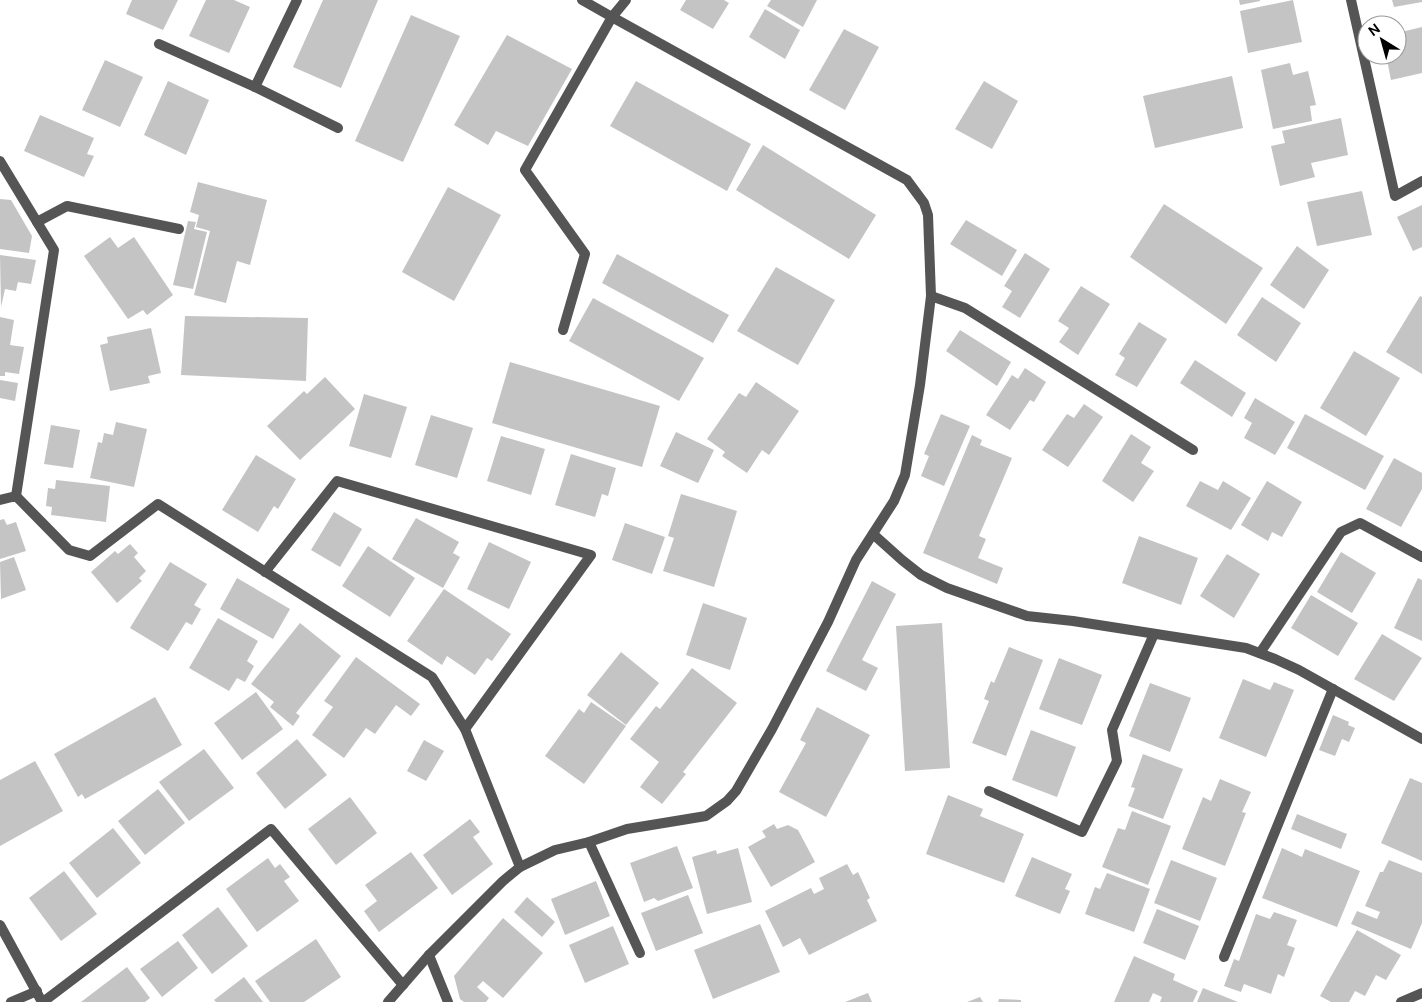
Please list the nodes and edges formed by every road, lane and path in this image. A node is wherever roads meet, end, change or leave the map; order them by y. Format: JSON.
{"nodes":[{"id":1,"x":297,"y":0,"type":"edge"},
{"id":2,"x":582,"y":0,"type":"edge"},
{"id":3,"x":626,"y":0,"type":"edge"},
{"id":4,"x":1351,"y":0,"type":"edge"},
{"id":5,"x":612,"y":17,"type":"junction"},
{"id":6,"x":159,"y":44,"type":"dead end"},
{"id":7,"x":255,"y":87,"type":"junction"},
{"id":8,"x":338,"y":128,"type":"dead end"},
{"id":9,"x":0,"y":161,"type":"edge"},
{"id":10,"x":1422,"y":181,"type":"edge"},
{"id":11,"x":37,"y":222,"type":"junction"},
{"id":12,"x":178,"y":229,"type":"dead end"},
{"id":13,"x":931,"y":296,"type":"junction"},
{"id":14,"x":563,"y":330,"type":"dead end"},
{"id":15,"x":1193,"y":450,"type":"dead end"},
{"id":16,"x":16,"y":496,"type":"junction"},
{"id":17,"x":0,"y":500,"type":"edge"},
{"id":18,"x":873,"y":534,"type":"junction"},
{"id":19,"x":1422,"y":557,"type":"edge"},
{"id":20,"x":265,"y":572,"type":"junction"},
{"id":21,"x":1154,"y":634,"type":"junction"},
{"id":22,"x":1260,"y":653,"type":"junction"},
{"id":23,"x":1333,"y":689,"type":"junction"},
{"id":24,"x":465,"y":728,"type":"junction"},
{"id":25,"x":1421,"y":738,"type":"edge"},
{"id":26,"x":989,"y":792,"type":"dead end"},
{"id":27,"x":588,"y":842,"type":"junction"},
{"id":28,"x":520,"y":867,"type":"junction"},
{"id":29,"x":0,"y":925,"type":"edge"},
{"id":30,"x":640,"y":953,"type":"dead end"},
{"id":31,"x":430,"y":955,"type":"junction"},
{"id":32,"x":1224,"y":957,"type":"dead end"},
{"id":33,"x":403,"y":985,"type":"junction"},
{"id":34,"x":37,"y":991,"type":"junction"},
{"id":35,"x":1422,"y":993,"type":"edge"},
{"id":36,"x":11,"y":1002,"type":"edge"},
{"id":37,"x":43,"y":1002,"type":"edge"},
{"id":38,"x":388,"y":1002,"type":"edge"},
{"id":39,"x":448,"y":1002,"type":"edge"},
{"id":40,"x":1401,"y":1002,"type":"edge"}],
"edges":[{"from":1,"to":7,"type":"street"},
{"from":2,"to":5,"type":"street"},
{"from":3,"to":5,"type":"street"},
{"from":4,"to":10,"type":"street"},
{"from":5,"to":13,"type":"street"},
{"from":5,"to":14,"type":"street"},
{"from":6,"to":7,"type":"street"},
{"from":7,"to":8,"type":"street"},
{"from":9,"to":11,"type":"street"},
{"from":11,"to":12,"type":"street"},
{"from":11,"to":16,"type":"street"},
{"from":13,"to":15,"type":"street"},
{"from":13,"to":18,"type":"street"},
{"from":16,"to":17,"type":"street"},
{"from":16,"to":20,"type":"street"},
{"from":18,"to":21,"type":"street"},
{"from":18,"to":27,"type":"street"},
{"from":19,"to":22,"type":"street"},
{"from":20,"to":24,"type":"street"},
{"from":20,"to":24,"type":"street"},
{"from":21,"to":22,"type":"street"},
{"from":21,"to":26,"type":"street"},
{"from":22,"to":23,"type":"street"},
{"from":23,"to":25,"type":"street"},
{"from":23,"to":32,"type":"street"},
{"from":24,"to":28,"type":"street"},
{"from":27,"to":28,"type":"street"},
{"from":27,"to":30,"type":"street"},
{"from":28,"to":31,"type":"street"},
{"from":29,"to":34,"type":"street"},
{"from":31,"to":33,"type":"street"},
{"from":31,"to":39,"type":"street"},
{"from":33,"to":37,"type":"street"},
{"from":33,"to":38,"type":"street"},
{"from":34,"to":36,"type":"street"},
{"from":34,"to":37,"type":"street"},
{"from":35,"to":40,"type":"street"}]}
